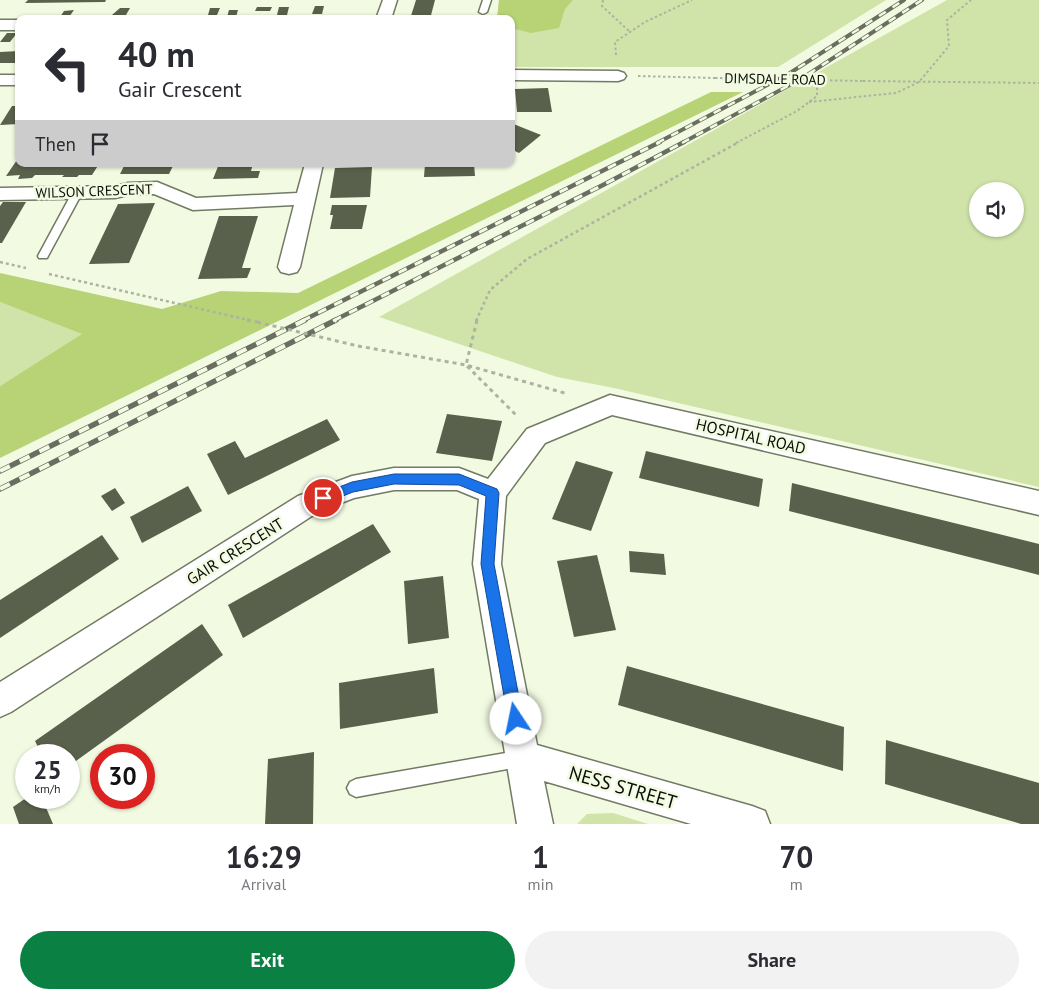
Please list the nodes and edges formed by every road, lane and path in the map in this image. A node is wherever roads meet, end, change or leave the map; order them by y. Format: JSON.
{"nodes":[{"id":1,"x":390,"y":0,"type":"edge"},
{"id":2,"x":487,"y":0,"type":"edge"},
{"id":3,"x":603,"y":0,"type":"edge"},
{"id":4,"x":692,"y":0,"type":"edge"},
{"id":5,"x":971,"y":0,"type":"edge"},
{"id":6,"x":483,"y":12,"type":"dead end"},
{"id":7,"x":384,"y":15,"type":"edge"},
{"id":8,"x":0,"y":25,"type":"edge"},
{"id":9,"x":15,"y":25,"type":"edge"},
{"id":10,"x":630,"y":32,"type":"junction"},
{"id":11,"x":515,"y":75,"type":"edge"},
{"id":12,"x":618,"y":76,"type":"junction"},
{"id":13,"x":0,"y":80,"type":"edge"},
{"id":14,"x":15,"y":80,"type":"edge"},
{"id":15,"x":817,"y":80,"type":"junction"},
{"id":16,"x":919,"y":82,"type":"junction"},
{"id":17,"x":1039,"y":83,"type":"edge"},
{"id":18,"x":809,"y":102,"type":"junction"},
{"id":19,"x":313,"y":167,"type":"edge"},
{"id":20,"x":77,"y":193,"type":"junction"},
{"id":21,"x":0,"y":194,"type":"edge"},
{"id":22,"x":305,"y":199,"type":"junction"},
{"id":23,"x":43,"y":256,"type":"dead end"},
{"id":24,"x":0,"y":262,"type":"edge"},
{"id":25,"x":289,"y":266,"type":"dead end"},
{"id":26,"x":29,"y":269,"type":"dead end"},
{"id":27,"x":48,"y":273,"type":"dead end"},
{"id":28,"x":466,"y":365,"type":"junction"},
{"id":29,"x":610,"y":405,"type":"junction"},
{"id":30,"x":536,"y":436,"type":"junction"},
{"id":31,"x":493,"y":493,"type":"junction"},
{"id":32,"x":1039,"y":503,"type":"edge"},
{"id":33,"x":0,"y":701,"type":"edge"},
{"id":34,"x":523,"y":758,"type":"junction"},
{"id":35,"x":356,"y":788,"type":"dead end"},
{"id":36,"x":535,"y":824,"type":"edge"},
{"id":37,"x":752,"y":824,"type":"edge"}],
"edges":[{"from":1,"to":7,"type":"street"},
{"from":2,"to":6,"type":"lane"},
{"from":3,"to":10,"type":"path"},
{"from":4,"to":10,"type":"path"},
{"from":5,"to":16,"type":"path"},
{"from":8,"to":9,"type":"street"},
{"from":10,"to":12,"type":"path"},
{"from":11,"to":12,"type":"street"},
{"from":12,"to":15,"type":"path","name":"DIMSDALE ROAD","bridge":true},
{"from":13,"to":14,"type":"street"},
{"from":15,"to":16,"type":"path","name":"DIMSDALE ROAD","bridge":true},
{"from":15,"to":18,"type":"path"},
{"from":16,"to":17,"type":"path","name":"DIMSDALE ROAD"},
{"from":16,"to":18,"type":"path"},
{"from":18,"to":28,"type":"path"},
{"from":19,"to":22,"type":"street"},
{"from":20,"to":21,"type":"street","name":"WILSON CRESCENT"},
{"from":20,"to":22,"type":"street","name":"WILSON CRESCENT"},
{"from":20,"to":23,"type":"lane"},
{"from":22,"to":25,"type":"street"},
{"from":24,"to":26,"type":"path"},
{"from":27,"to":28,"type":"path","bridge":true},
{"from":28,"to":29,"type":"path"},
{"from":28,"to":30,"type":"path"},
{"from":29,"to":30,"type":"street"},
{"from":29,"to":32,"type":"street","name":"HOSPITAL ROAD"},
{"from":30,"to":31,"type":"street"},
{"from":31,"to":33,"type":"street","name":"GAIR CRESCENT"},
{"from":31,"to":34,"type":"street"},
{"from":34,"to":35,"type":"lane"},
{"from":34,"to":36,"type":"street"},
{"from":34,"to":37,"type":"street","name":"NESS STREET"}]}
